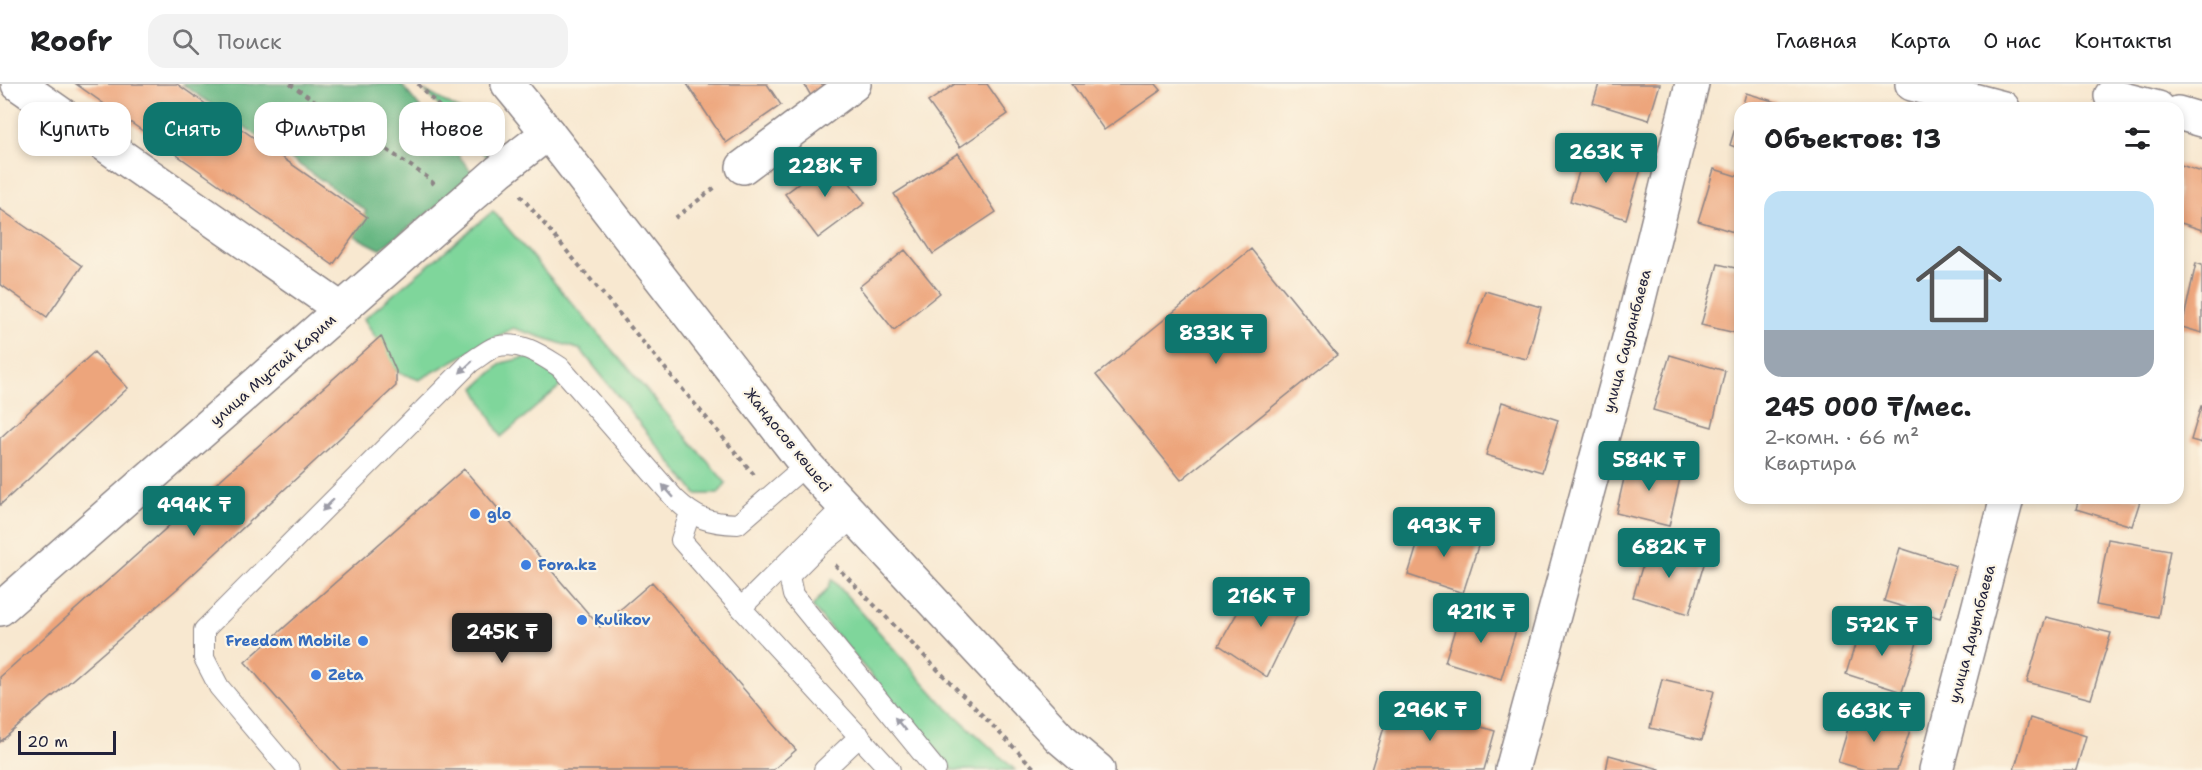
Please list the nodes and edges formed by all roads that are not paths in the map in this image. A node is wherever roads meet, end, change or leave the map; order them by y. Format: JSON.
{"nodes":[{"id":1,"x":18,"y":84,"type":"edge"},
{"id":2,"x":508,"y":84,"type":"edge"},
{"id":3,"x":854,"y":84,"type":"edge"},
{"id":4,"x":1692,"y":84,"type":"edge"},
{"id":5,"x":1912,"y":84,"type":"edge"},
{"id":6,"x":2111,"y":96,"type":"edge"},
{"id":7,"x":1980,"y":102,"type":"edge"},
{"id":8,"x":2134,"y":102,"type":"edge"},
{"id":9,"x":2184,"y":115,"type":"edge"},
{"id":10,"x":2202,"y":120,"type":"edge"},
{"id":11,"x":548,"y":133,"type":"junction"},
{"id":12,"x":743,"y":167,"type":"road end"},
{"id":13,"x":342,"y":310,"type":"junction"},
{"id":14,"x":805,"y":464,"type":"junction"},
{"id":15,"x":2005,"y":504,"type":"edge"},
{"id":16,"x":848,"y":513,"type":"junction"},
{"id":17,"x":702,"y":522,"type":"junction"},
{"id":18,"x":741,"y":608,"type":"junction"},
{"id":19,"x":0,"y":609,"type":"edge"},
{"id":20,"x":860,"y":736,"type":"junction"},
{"id":21,"x":289,"y":770,"type":"edge"},
{"id":22,"x":824,"y":770,"type":"edge"},
{"id":23,"x":890,"y":770,"type":"edge"},
{"id":24,"x":936,"y":770,"type":"edge"},
{"id":25,"x":1098,"y":770,"type":"edge"},
{"id":26,"x":1512,"y":770,"type":"edge"},
{"id":27,"x":1936,"y":770,"type":"edge"}],
"edges":[{"from":1,"to":13,"type":"street"},
{"from":2,"to":11,"type":"street","name":"Жандосов көшесі"},
{"from":3,"to":12,"type":"street"},
{"from":4,"to":26,"type":"street","name":"улица Сауранбаева"},
{"from":5,"to":7,"type":"street"},
{"from":6,"to":8,"type":"street"},
{"from":9,"to":10,"type":"street"},
{"from":11,"to":13,"type":"street","name":"улица Мустай Карим"},
{"from":11,"to":14,"type":"street","name":"Жандосов көшесі"},
{"from":13,"to":19,"type":"street","name":"улица Мустай Карим"},
{"from":14,"to":16,"type":"street","name":"Жандосов көшесі"},
{"from":14,"to":17,"type":"lane"},
{"from":15,"to":27,"type":"street","name":"улица Дауылбаева"},
{"from":16,"to":18,"type":"lane"},
{"from":24,"to":16,"type":"lane","one_way":true},
{"from":16,"to":25,"type":"street","name":"Жандосов көшесі"},
{"from":17,"to":18,"type":"lane"},
{"from":17,"to":21,"type":"lane","one_way":true},
{"from":18,"to":20,"type":"lane"},
{"from":20,"to":22,"type":"lane"},
{"from":20,"to":23,"type":"lane"}]}
